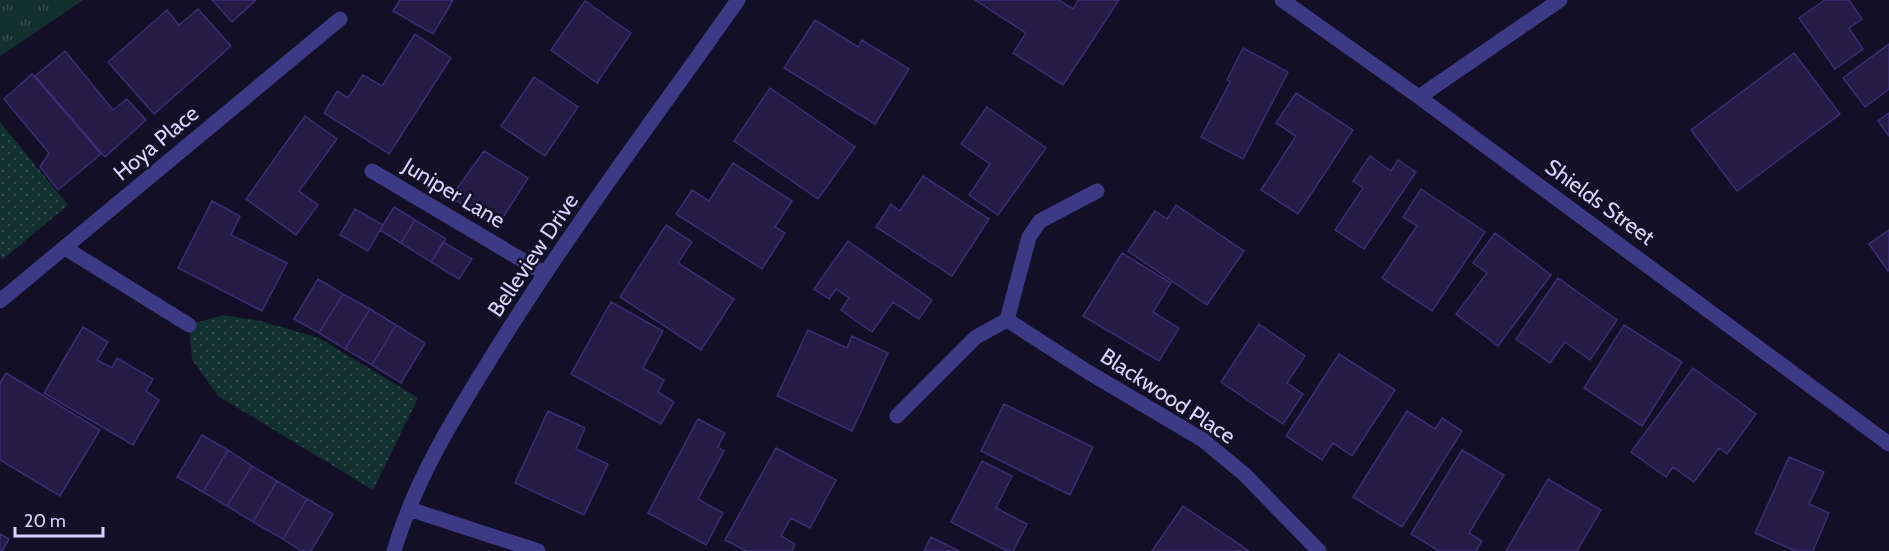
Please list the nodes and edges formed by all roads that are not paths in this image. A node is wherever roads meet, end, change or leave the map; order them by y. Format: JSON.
{"nodes":[{"id":1,"x":738,"y":0,"type":"edge"},
{"id":2,"x":1282,"y":0,"type":"edge"},
{"id":3,"x":1560,"y":0,"type":"edge"},
{"id":4,"x":340,"y":19,"type":"dead end"},
{"id":5,"x":1419,"y":97,"type":"junction"},
{"id":6,"x":372,"y":171,"type":"dead end"},
{"id":7,"x":1097,"y":190,"type":"dead end"},
{"id":8,"x":65,"y":248,"type":"junction"},
{"id":9,"x":544,"y":273,"type":"junction"},
{"id":10,"x":0,"y":301,"type":"edge"},
{"id":11,"x":1007,"y":320,"type":"junction"},
{"id":12,"x":189,"y":324,"type":"dead end"},
{"id":13,"x":897,"y":416,"type":"dead end"},
{"id":14,"x":1889,"y":444,"type":"edge"},
{"id":15,"x":409,"y":509,"type":"junction"},
{"id":16,"x":394,"y":551,"type":"edge"},
{"id":17,"x":538,"y":551,"type":"edge"},
{"id":18,"x":1318,"y":551,"type":"edge"}],
"edges":[{"from":1,"to":9,"type":"street","name":"Belleview Drive"},
{"from":2,"to":5,"type":"street","name":"Shields Street"},
{"from":3,"to":5,"type":"street"},
{"from":4,"to":8,"type":"street","name":"Hoya Place"},
{"from":5,"to":14,"type":"street","name":"Shields Street"},
{"from":6,"to":9,"type":"street","name":"Juniper Lane"},
{"from":7,"to":11,"type":"street"},
{"from":8,"to":10,"type":"street","name":"Hoya Place"},
{"from":8,"to":12,"type":"street"},
{"from":9,"to":15,"type":"street","name":"Belleview Drive"},
{"from":11,"to":13,"type":"street"},
{"from":11,"to":18,"type":"street","name":"Blackwood Place"},
{"from":15,"to":16,"type":"street","name":"Belleview Drive"},
{"from":15,"to":17,"type":"street"}]}
